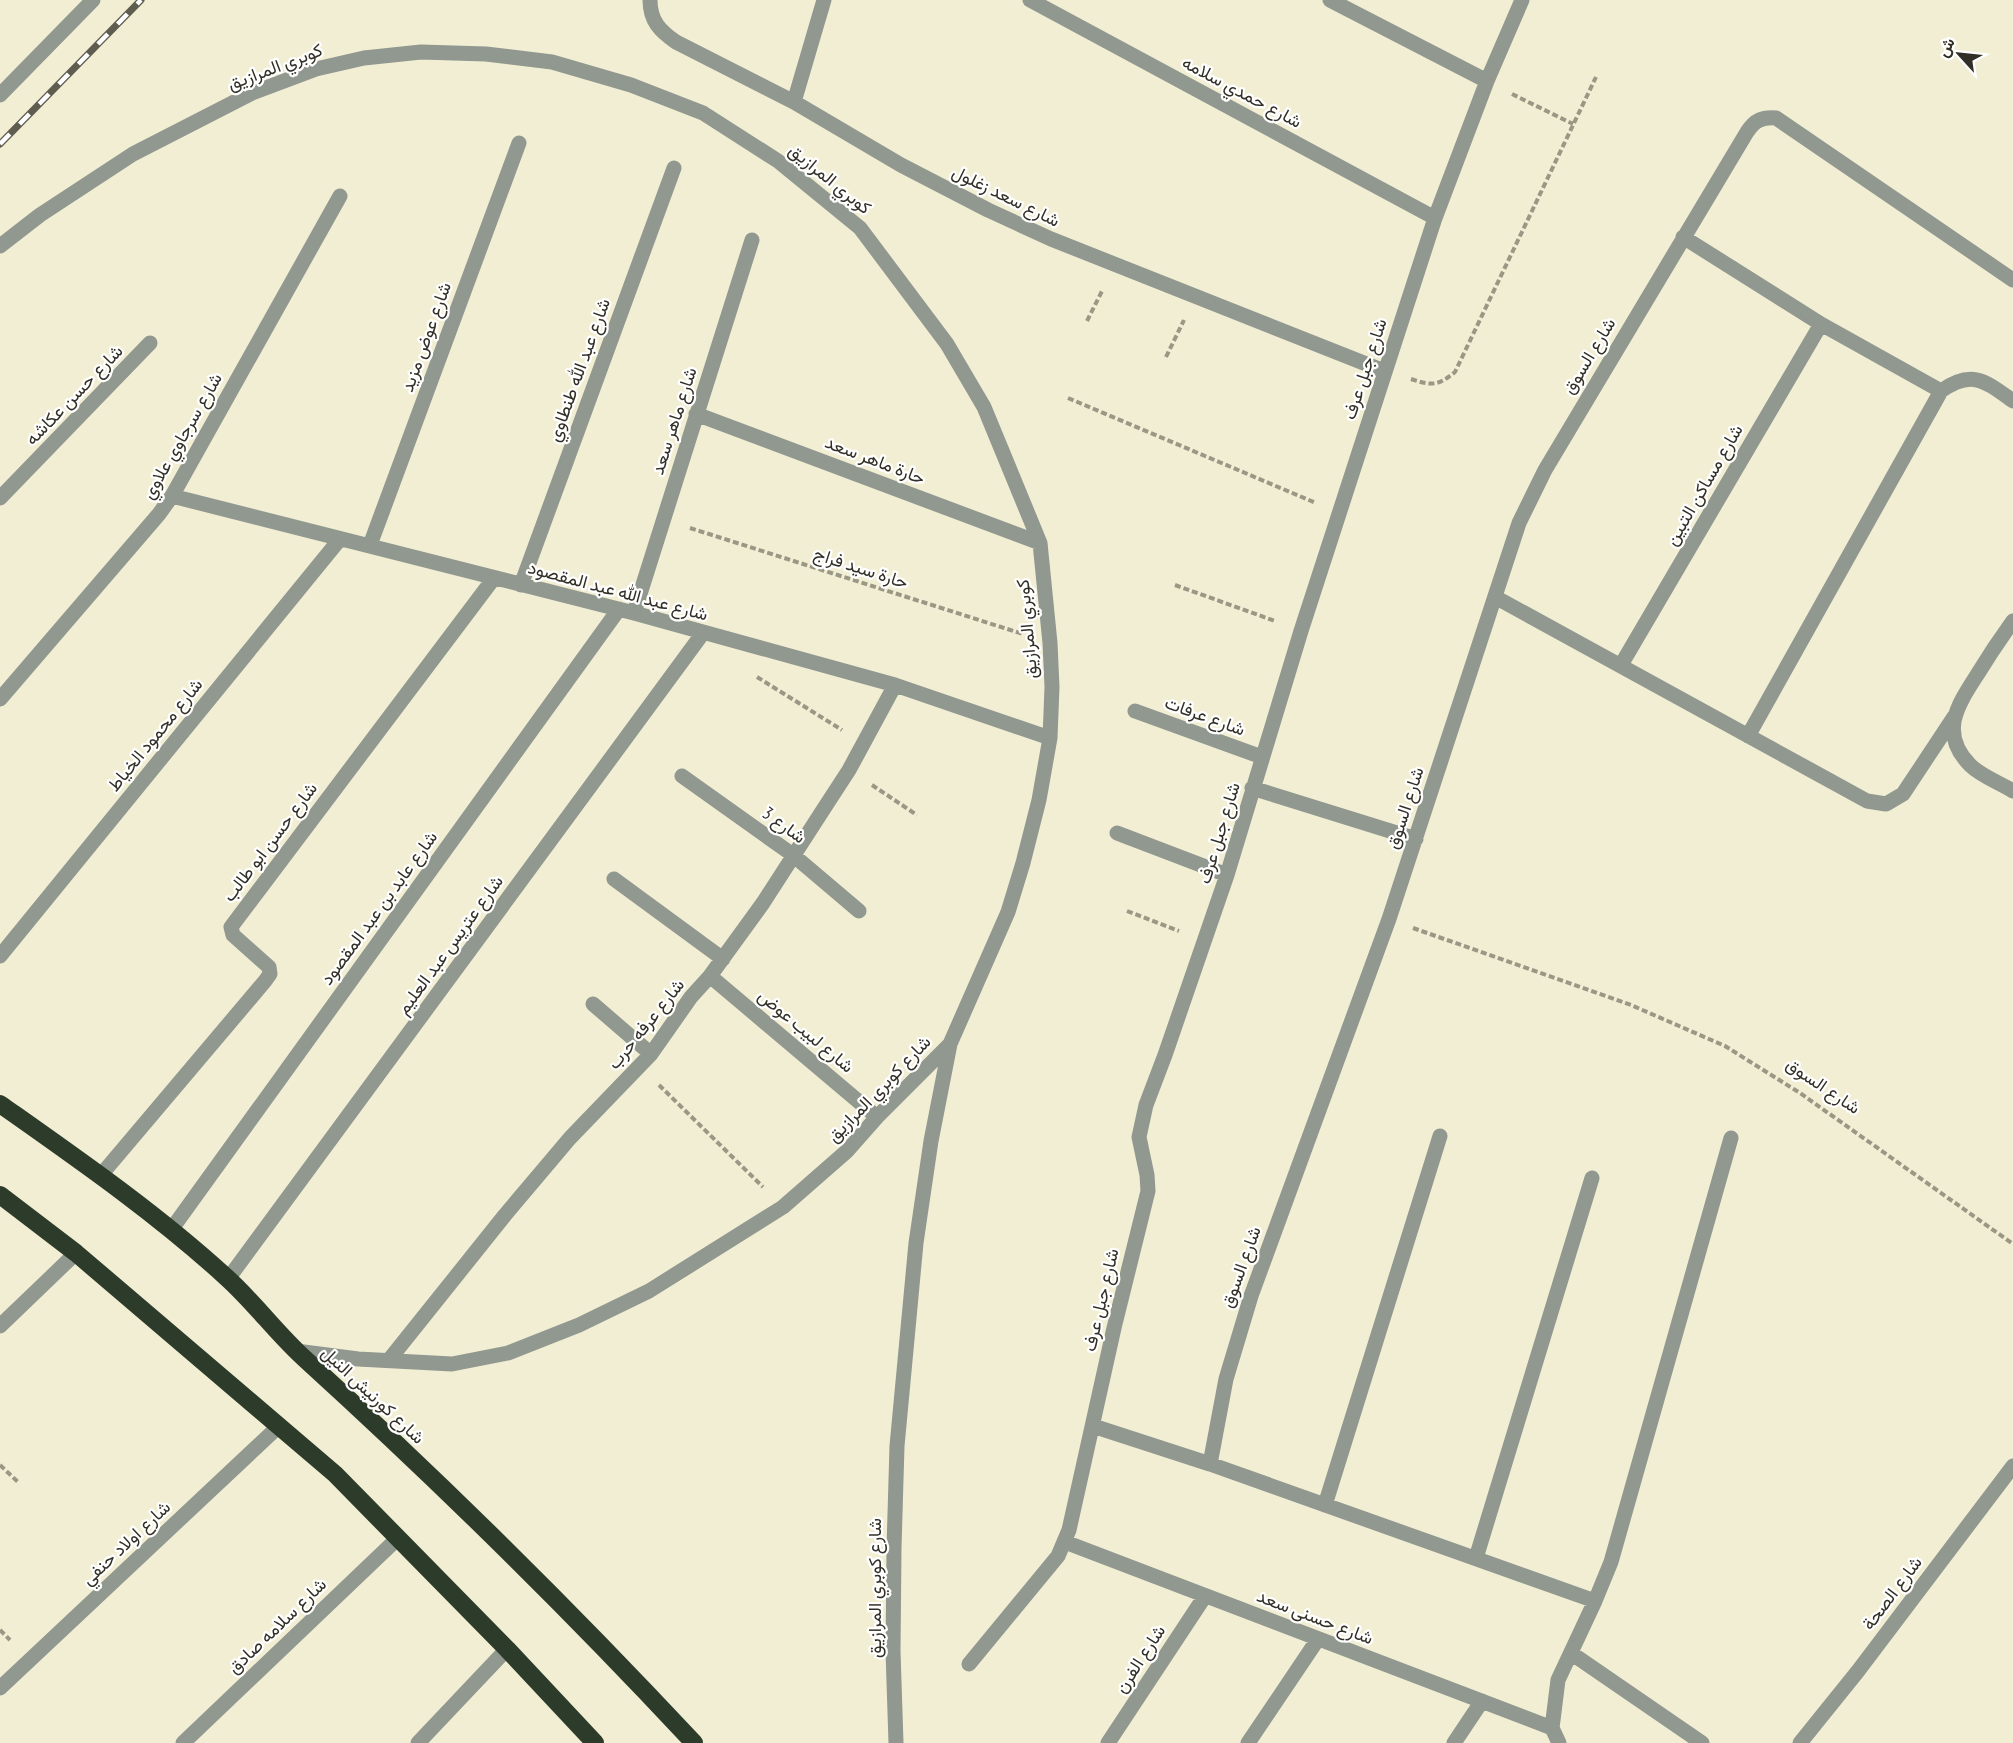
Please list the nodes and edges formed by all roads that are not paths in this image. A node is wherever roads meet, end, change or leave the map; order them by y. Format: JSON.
{"nodes":[{"id":1,"x":93,"y":0,"type":"edge"},
{"id":2,"x":650,"y":0,"type":"edge"},
{"id":3,"x":824,"y":0,"type":"edge"},
{"id":4,"x":1030,"y":0,"type":"edge"},
{"id":5,"x":1330,"y":0,"type":"edge"},
{"id":6,"x":1521,"y":0,"type":"edge"},
{"id":7,"x":1487,"y":81,"type":"junction"},
{"id":8,"x":0,"y":95,"type":"edge"},
{"id":9,"x":794,"y":102,"type":"junction"},
{"id":10,"x":519,"y":143,"type":"dead end"},
{"id":11,"x":674,"y":168,"type":"dead end"},
{"id":12,"x":340,"y":196,"type":"dead end"},
{"id":13,"x":1435,"y":218,"type":"junction"},
{"id":14,"x":1683,"y":237,"type":"junction"},
{"id":15,"x":752,"y":240,"type":"dead end"},
{"id":16,"x":0,"y":246,"type":"edge"},
{"id":17,"x":2013,"y":280,"type":"edge"},
{"id":18,"x":1821,"y":324,"type":"junction"},
{"id":19,"x":150,"y":343,"type":"dead end"},
{"id":20,"x":1384,"y":371,"type":"junction"},
{"id":21,"x":1941,"y":391,"type":"junction"},
{"id":22,"x":2013,"y":401,"type":"edge"},
{"id":23,"x":696,"y":414,"type":"junction"},
{"id":24,"x":172,"y":496,"type":"junction"},
{"id":25,"x":0,"y":498,"type":"edge"},
{"id":26,"x":340,"y":539,"type":"junction"},
{"id":27,"x":1040,"y":543,"type":"junction"},
{"id":28,"x":370,"y":545,"type":"junction"},
{"id":29,"x":494,"y":578,"type":"junction"},
{"id":30,"x":521,"y":585,"type":"junction"},
{"id":31,"x":1495,"y":597,"type":"junction"},
{"id":32,"x":627,"y":611,"type":"junction"},
{"id":33,"x":2013,"y":621,"type":"edge"},
{"id":34,"x":703,"y":633,"type":"junction"},
{"id":35,"x":1621,"y":664,"type":"junction"},
{"id":36,"x":895,"y":685,"type":"junction"},
{"id":37,"x":0,"y":699,"type":"edge"},
{"id":38,"x":1135,"y":711,"type":"dead end"},
{"id":39,"x":1954,"y":717,"type":"junction"},
{"id":40,"x":1748,"y":736,"type":"junction"},
{"id":41,"x":1050,"y":738,"type":"junction"},
{"id":42,"x":1262,"y":757,"type":"junction"},
{"id":43,"x":682,"y":776,"type":"dead end"},
{"id":44,"x":1252,"y":788,"type":"junction"},
{"id":45,"x":2013,"y":791,"type":"edge"},
{"id":46,"x":1117,"y":833,"type":"dead end"},
{"id":47,"x":1416,"y":839,"type":"junction"},
{"id":48,"x":794,"y":855,"type":"junction"},
{"id":49,"x":1227,"y":875,"type":"junction"},
{"id":50,"x":614,"y":879,"type":"dead end"},
{"id":51,"x":859,"y":910,"type":"dead end"},
{"id":52,"x":0,"y":956,"type":"edge"},
{"id":53,"x":723,"y":959,"type":"junction"},
{"id":54,"x":710,"y":976,"type":"junction"},
{"id":55,"x":593,"y":1005,"type":"dead end"},
{"id":56,"x":950,"y":1044,"type":"junction"},
{"id":57,"x":651,"y":1054,"type":"junction"},
{"id":58,"x":0,"y":1104,"type":"edge"},
{"id":59,"x":877,"y":1117,"type":"junction"},
{"id":60,"x":1440,"y":1136,"type":"dead end"},
{"id":61,"x":1731,"y":1138,"type":"dead end"},
{"id":62,"x":101,"y":1175,"type":"junction"},
{"id":63,"x":1593,"y":1178,"type":"dead end"},
{"id":64,"x":0,"y":1195,"type":"edge"},
{"id":65,"x":171,"y":1230,"type":"junction"},
{"id":66,"x":76,"y":1252,"type":"junction"},
{"id":67,"x":228,"y":1279,"type":"junction"},
{"id":68,"x":0,"y":1326,"type":"edge"},
{"id":69,"x":296,"y":1351,"type":"junction"},
{"id":70,"x":389,"y":1359,"type":"junction"},
{"id":71,"x":279,"y":1426,"type":"junction"},
{"id":72,"x":1093,"y":1426,"type":"junction"},
{"id":73,"x":1210,"y":1464,"type":"junction"},
{"id":74,"x":2013,"y":1466,"type":"edge"},
{"id":75,"x":1325,"y":1505,"type":"junction"},
{"id":76,"x":398,"y":1538,"type":"junction"},
{"id":77,"x":1065,"y":1542,"type":"junction"},
{"id":78,"x":1476,"y":1558,"type":"junction"},
{"id":79,"x":1205,"y":1596,"type":"junction"},
{"id":80,"x":1595,"y":1601,"type":"junction"},
{"id":81,"x":1318,"y":1639,"type":"junction"},
{"id":82,"x":507,"y":1649,"type":"junction"},
{"id":83,"x":1571,"y":1653,"type":"junction"},
{"id":84,"x":969,"y":1664,"type":"dead end"},
{"id":85,"x":0,"y":1688,"type":"edge"},
{"id":86,"x":1482,"y":1701,"type":"junction"},
{"id":87,"x":1552,"y":1728,"type":"junction"},
{"id":88,"x":183,"y":1743,"type":"edge"},
{"id":89,"x":418,"y":1743,"type":"edge"},
{"id":90,"x":595,"y":1743,"type":"edge"},
{"id":91,"x":694,"y":1743,"type":"edge"},
{"id":92,"x":896,"y":1743,"type":"edge"},
{"id":93,"x":1108,"y":1743,"type":"edge"},
{"id":94,"x":1248,"y":1743,"type":"edge"},
{"id":95,"x":1454,"y":1743,"type":"edge"},
{"id":96,"x":1559,"y":1743,"type":"edge"},
{"id":97,"x":1702,"y":1743,"type":"edge"},
{"id":98,"x":1800,"y":1743,"type":"edge"}],
"edges":[{"from":1,"to":8,"type":"street"},
{"from":2,"to":9,"type":"street","name":"شارع سعد زغلول"},
{"from":3,"to":9,"type":"street"},
{"from":4,"to":13,"type":"street","name":"شارع حمدي سلامه"},
{"from":5,"to":7,"type":"street"},
{"from":6,"to":7,"type":"street","name":"شارع جبل عرف"},
{"from":7,"to":13,"type":"street","name":"شارع جبل عرف"},
{"from":9,"to":20,"type":"street","name":"شارع سعد زغلول"},
{"from":10,"to":28,"type":"street","name":"شارع عوض مزيد"},
{"from":11,"to":30,"type":"street","name":"شارع عبد الله طنطاوي"},
{"from":12,"to":24,"type":"street","name":"شارع سرجاوي علاوي"},
{"from":13,"to":20,"type":"street","name":"شارع جبل عرف"},
{"from":14,"to":17,"type":"street","name":"شارع السوق"},
{"from":14,"to":18,"type":"street"},
{"from":14,"to":31,"type":"street","name":"شارع السوق"},
{"from":15,"to":23,"type":"street","name":"شارع ماهر سعد"},
{"from":16,"to":27,"type":"street","name":"كوبري المرازيق"},
{"from":18,"to":21,"type":"street"},
{"from":18,"to":35,"type":"street","name":"شارع مساكن التبين"},
{"from":19,"to":25,"type":"street","name":"شارع حسن عكاشه"},
{"from":20,"to":42,"type":"street","name":"شارع جبل عرف"},
{"from":21,"to":22,"type":"street"},
{"from":21,"to":40,"type":"street"},
{"from":23,"to":27,"type":"street","name":"حارة ماهر سعد"},
{"from":23,"to":32,"type":"street","name":"شارع ماهر سعد"},
{"from":24,"to":26,"type":"street","name":"شارع عبد الله عبد المقصود"},
{"from":24,"to":37,"type":"street","name":"شارع سرجاوي علاوي"},
{"from":26,"to":28,"type":"street","name":"شارع عبد الله عبد المقصود"},
{"from":26,"to":52,"type":"street","name":"شارع محمود الخياط"},
{"from":27,"to":41,"type":"street","name":"كوبري المرازيق"},
{"from":28,"to":29,"type":"street","name":"شارع عبد الله عبد المقصود"},
{"from":29,"to":30,"type":"street","name":"شارع عبد الله عبد المقصود"},
{"from":29,"to":62,"type":"street","name":"شارع حسن ابو طالب"},
{"from":30,"to":32,"type":"street","name":"شارع عبد الله عبد المقصود"},
{"from":31,"to":35,"type":"street"},
{"from":31,"to":47,"type":"street","name":"شارع السوق"},
{"from":32,"to":34,"type":"street","name":"شارع عبد الله عبد المقصود"},
{"from":32,"to":65,"type":"street","name":"شارع عابد بن عبد المقصود"},
{"from":33,"to":39,"type":"street"},
{"from":34,"to":36,"type":"street","name":"شارع عبد الله عبد المقصود"},
{"from":34,"to":67,"type":"street","name":"شارع عتريس عبد العليم"},
{"from":35,"to":40,"type":"street"},
{"from":36,"to":41,"type":"street","name":"شارع عبد الله عبد المقصود"},
{"from":36,"to":48,"type":"street","name":"شارع عرفه حرب"},
{"from":38,"to":42,"type":"street","name":"شارع عرفات"},
{"from":39,"to":40,"type":"street"},
{"from":39,"to":45,"type":"street"},
{"from":41,"to":56,"type":"street","name":"كوبري المرازيق"},
{"from":42,"to":44,"type":"street","name":"شارع جبل عرف"},
{"from":43,"to":48,"type":"street","name":"شارع 3"},
{"from":44,"to":47,"type":"street"},
{"from":44,"to":49,"type":"street","name":"شارع جبل عرف"},
{"from":46,"to":49,"type":"street"},
{"from":47,"to":73,"type":"street","name":"شارع السوق"},
{"from":48,"to":51,"type":"street","name":"شارع 3"},
{"from":48,"to":53,"type":"street","name":"شارع عرفه حرب"},
{"from":49,"to":72,"type":"street","name":"شارع جبل عرف"},
{"from":50,"to":53,"type":"street"},
{"from":53,"to":54,"type":"street","name":"شارع عرفه حرب"},
{"from":54,"to":57,"type":"street","name":"شارع عرفه حرب"},
{"from":54,"to":59,"type":"street","name":"شارع لبيب عوض"},
{"from":55,"to":57,"type":"street"},
{"from":56,"to":59,"type":"street","name":"شارع كوبري المرازيق"},
{"from":56,"to":92,"type":"street","name":"شارع كوبري المرازيق"},
{"from":57,"to":70,"type":"street","name":"شارع عرفه حرب"},
{"from":58,"to":62,"type":"highway","name":"شارع كورنيش النيل"},
{"from":59,"to":70,"type":"street","name":"شارع كوبري المرازيق"},
{"from":60,"to":75,"type":"street"},
{"from":61,"to":80,"type":"street"},
{"from":62,"to":65,"type":"highway","name":"شارع كورنيش النيل"},
{"from":63,"to":78,"type":"street"},
{"from":64,"to":66,"type":"highway"},
{"from":65,"to":67,"type":"highway","name":"شارع كورنيش النيل"},
{"from":66,"to":68,"type":"street"},
{"from":66,"to":71,"type":"highway"},
{"from":67,"to":69,"type":"highway","name":"شارع كورنيش النيل"},
{"from":69,"to":70,"type":"street","name":"شارع كوبري المرازيق"},
{"from":69,"to":91,"type":"highway","name":"شارع كورنيش النيل"},
{"from":71,"to":76,"type":"highway"},
{"from":71,"to":85,"type":"street","name":"شارع اولاد حنفي"},
{"from":72,"to":73,"type":"street"},
{"from":72,"to":77,"type":"street","name":"شارع جبل عرف"},
{"from":73,"to":75,"type":"street"},
{"from":74,"to":98,"type":"street","name":"شارع الصحة"},
{"from":75,"to":78,"type":"street"},
{"from":76,"to":82,"type":"highway"},
{"from":76,"to":88,"type":"street","name":"شارع سلامه صادق"},
{"from":77,"to":79,"type":"street","name":"شارع حسنى سعد"},
{"from":77,"to":84,"type":"street","name":"شارع جبل عرف"},
{"from":78,"to":80,"type":"street"},
{"from":79,"to":81,"type":"street","name":"شارع حسنى سعد"},
{"from":79,"to":93,"type":"street","name":"شارع الفرن"},
{"from":80,"to":83,"type":"street"},
{"from":81,"to":86,"type":"street","name":"شارع حسنى سعد"},
{"from":81,"to":94,"type":"street"},
{"from":82,"to":89,"type":"street"},
{"from":82,"to":90,"type":"highway"},
{"from":83,"to":87,"type":"street"},
{"from":83,"to":97,"type":"street"},
{"from":86,"to":87,"type":"street","name":"شارع حسنى سعد"},
{"from":86,"to":95,"type":"street"},
{"from":87,"to":96,"type":"street"}]}
